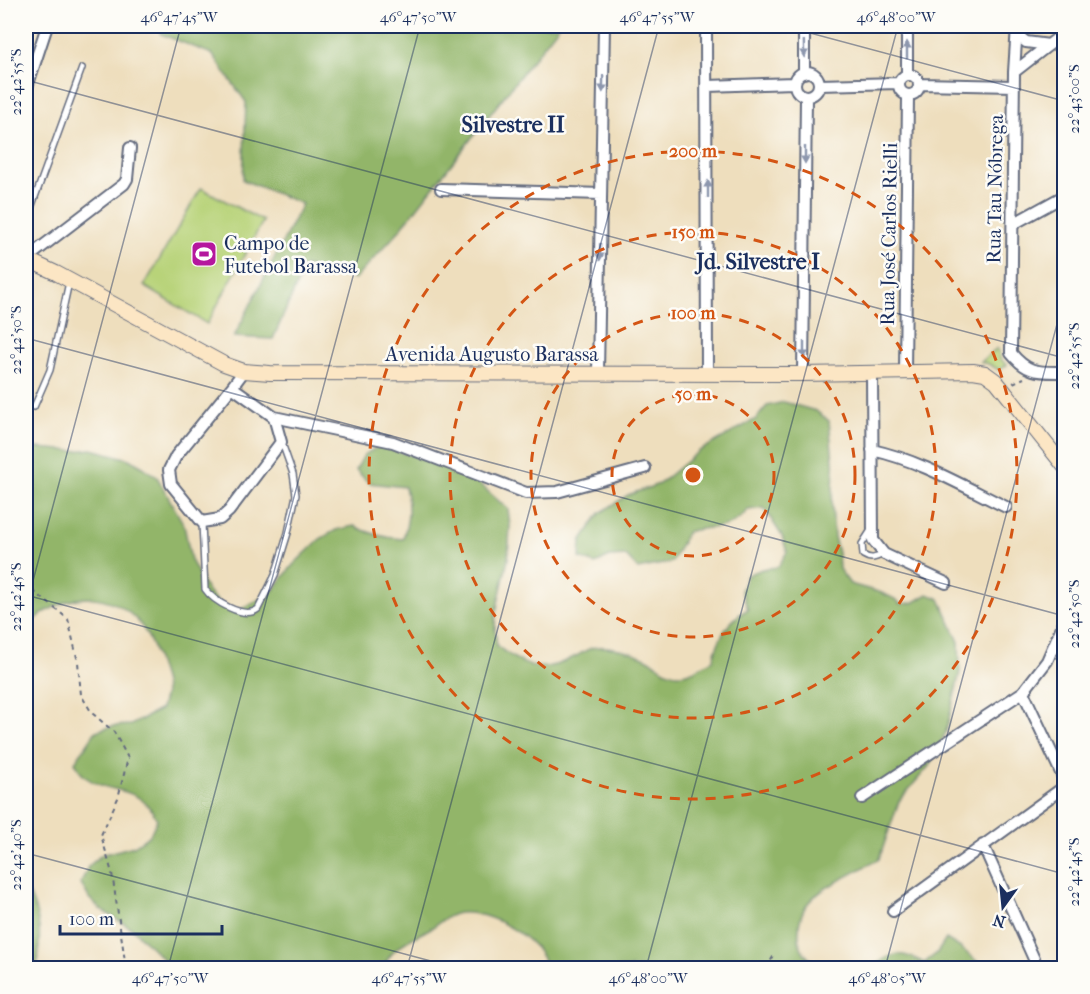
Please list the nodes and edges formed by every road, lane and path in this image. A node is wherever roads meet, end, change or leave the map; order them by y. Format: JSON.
{"nodes":[{"id":1,"x":47,"y":26,"type":"edge"},
{"id":2,"x":604,"y":26,"type":"edge"},
{"id":3,"x":706,"y":26,"type":"edge"},
{"id":4,"x":804,"y":26,"type":"edge"},
{"id":5,"x":907,"y":26,"type":"edge"},
{"id":6,"x":1017,"y":30,"type":"edge"},
{"id":7,"x":1065,"y":33,"type":"edge"},
{"id":8,"x":1049,"y":45,"type":"junction"},
{"id":9,"x":82,"y":68,"type":"dead end"},
{"id":10,"x":1014,"y":72,"type":"junction"},
{"id":11,"x":804,"y":73,"type":"junction"},
{"id":12,"x":903,"y":79,"type":"junction"},
{"id":13,"x":794,"y":83,"type":"junction"},
{"id":14,"x":920,"y":84,"type":"junction"},
{"id":15,"x":708,"y":86,"type":"junction"},
{"id":16,"x":819,"y":86,"type":"junction"},
{"id":17,"x":1014,"y":86,"type":"junction"},
{"id":18,"x":26,"y":90,"type":"edge"},
{"id":19,"x":908,"y":96,"type":"junction"},
{"id":20,"x":806,"y":97,"type":"junction"},
{"id":21,"x":130,"y":148,"type":"dead end"},
{"id":22,"x":441,"y":189,"type":"dead end"},
{"id":23,"x":601,"y":194,"type":"junction"},
{"id":24,"x":1065,"y":196,"type":"edge"},
{"id":25,"x":26,"y":222,"type":"edge"},
{"id":26,"x":1013,"y":224,"type":"junction"},
{"id":27,"x":26,"y":259,"type":"edge"},
{"id":28,"x":70,"y":280,"type":"junction"},
{"id":29,"x":244,"y":371,"type":"junction"},
{"id":30,"x":905,"y":372,"type":"junction"},
{"id":31,"x":1036,"y":372,"type":"junction"},
{"id":32,"x":1065,"y":372,"type":"edge"},
{"id":33,"x":872,"y":373,"type":"junction"},
{"id":34,"x":598,"y":374,"type":"junction"},
{"id":35,"x":707,"y":374,"type":"junction"},
{"id":36,"x":803,"y":374,"type":"junction"},
{"id":37,"x":232,"y":387,"type":"junction"},
{"id":38,"x":1002,"y":388,"type":"junction"},
{"id":39,"x":34,"y":407,"type":"dead end"},
{"id":40,"x":274,"y":417,"type":"junction"},
{"id":41,"x":281,"y":442,"type":"junction"},
{"id":42,"x":872,"y":450,"type":"junction"},
{"id":43,"x":1065,"y":466,"type":"edge"},
{"id":44,"x":645,"y":468,"type":"dead end"},
{"id":45,"x":1006,"y":507,"type":"dead end"},
{"id":46,"x":202,"y":522,"type":"junction"},
{"id":47,"x":872,"y":529,"type":"junction"},
{"id":48,"x":881,"y":551,"type":"junction"},
{"id":49,"x":946,"y":583,"type":"dead end"},
{"id":50,"x":26,"y":585,"type":"edge"},
{"id":51,"x":1065,"y":622,"type":"edge"},
{"id":52,"x":1023,"y":692,"type":"junction"},
{"id":53,"x":1065,"y":779,"type":"edge"},
{"id":54,"x":1065,"y":787,"type":"edge"},
{"id":55,"x":862,"y":798,"type":"dead end"},
{"id":56,"x":983,"y":845,"type":"junction"},
{"id":57,"x":894,"y":911,"type":"dead end"},
{"id":58,"x":775,"y":954,"type":"dead end"},
{"id":59,"x":126,"y":969,"type":"edge"},
{"id":60,"x":766,"y":969,"type":"edge"},
{"id":61,"x":1038,"y":969,"type":"edge"}],
"edges":[{"from":1,"to":18,"type":"street"},
{"from":2,"to":23,"type":"street","one_way":true},
{"from":3,"to":15,"type":"street"},
{"from":4,"to":11,"type":"street","one_way":true},
{"from":12,"to":5,"type":"street","one_way":true},
{"from":6,"to":8,"type":"street"},
{"from":6,"to":10,"type":"street","name":"Rua Tau Nóbrega"},
{"from":7,"to":8,"type":"street"},
{"from":8,"to":10,"type":"street"},
{"from":9,"to":25,"type":"lane"},
{"from":10,"to":17,"type":"street","name":"Rua Tau Nóbrega"},
{"from":11,"to":13,"type":"street"},
{"from":11,"to":16,"type":"street"},
{"from":12,"to":14,"type":"street"},
{"from":12,"to":16,"type":"street"},
{"from":12,"to":19,"type":"street"},
{"from":13,"to":15,"type":"street"},
{"from":13,"to":20,"type":"street"},
{"from":14,"to":17,"type":"street"},
{"from":14,"to":19,"type":"street"},
{"from":35,"to":15,"type":"street","one_way":true},
{"from":16,"to":20,"type":"street"},
{"from":17,"to":26,"type":"street","name":"Rua Tau Nóbrega"},
{"from":19,"to":30,"type":"street","name":"Rua José Carlos Rielli"},
{"from":20,"to":36,"type":"street","one_way":true},
{"from":21,"to":27,"type":"street"},
{"from":22,"to":23,"type":"street"},
{"from":23,"to":34,"type":"street","one_way":true},
{"from":24,"to":26,"type":"street"},
{"from":26,"to":31,"type":"street","name":"Rua Tau Nóbrega"},
{"from":27,"to":28,"type":"street","name":"Avenida Augusto Barassa"},
{"from":28,"to":29,"type":"street","name":"Avenida Augusto Barassa"},
{"from":28,"to":39,"type":"lane"},
{"from":29,"to":34,"type":"street","name":"Avenida Augusto Barassa"},
{"from":29,"to":37,"type":"street"},
{"from":30,"to":33,"type":"street","name":"Avenida Augusto Barassa"},
{"from":30,"to":38,"type":"street","name":"Avenida Augusto Barassa"},
{"from":31,"to":32,"type":"street"},
{"from":31,"to":38,"type":"path"},
{"from":33,"to":36,"type":"street","name":"Avenida Augusto Barassa"},
{"from":33,"to":42,"type":"street"},
{"from":34,"to":35,"type":"street","name":"Avenida Augusto Barassa"},
{"from":35,"to":36,"type":"street","name":"Avenida Augusto Barassa"},
{"from":37,"to":40,"type":"street"},
{"from":37,"to":46,"type":"street"},
{"from":38,"to":43,"type":"street"},
{"from":40,"to":41,"type":"street"},
{"from":40,"to":44,"type":"street"},
{"from":41,"to":46,"type":"street"},
{"from":41,"to":46,"type":"lane"},
{"from":42,"to":45,"type":"street"},
{"from":42,"to":47,"type":"street"},
{"from":47,"to":48,"type":"street"},
{"from":47,"to":48,"type":"lane"},
{"from":48,"to":49,"type":"street"},
{"from":50,"to":59,"type":"path"},
{"from":51,"to":52,"type":"street"},
{"from":52,"to":53,"type":"street"},
{"from":52,"to":55,"type":"street"},
{"from":54,"to":56,"type":"street"},
{"from":56,"to":57,"type":"street"},
{"from":56,"to":61,"type":"street"},
{"from":58,"to":60,"type":"path"}]}
